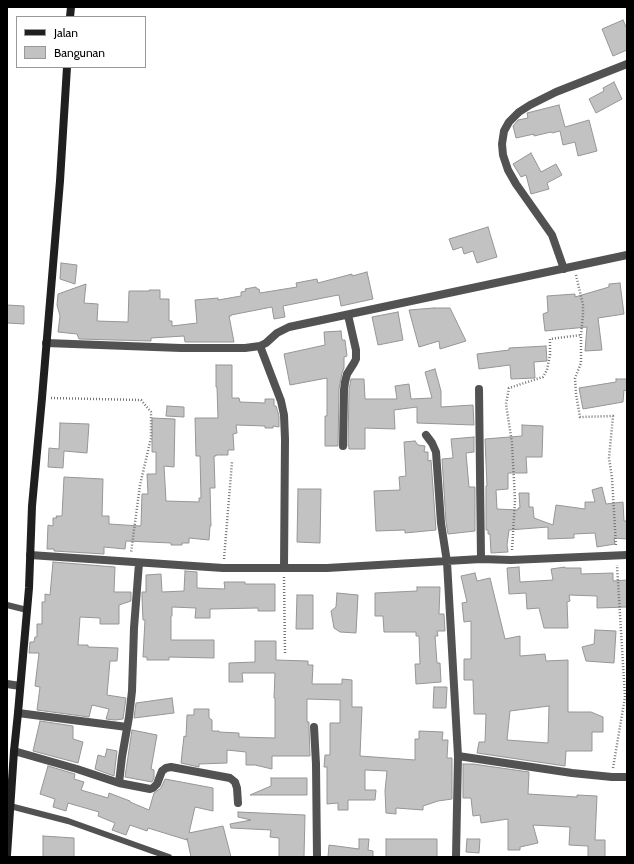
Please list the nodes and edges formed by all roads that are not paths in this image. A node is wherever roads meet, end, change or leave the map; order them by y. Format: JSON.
{"nodes":[{"id":1,"x":627,"y":64,"type":"edge"},
{"id":2,"x":67,"y":68,"type":"edge"},
{"id":3,"x":627,"y":255,"type":"edge"},
{"id":4,"x":564,"y":269,"type":"junction"},
{"id":5,"x":348,"y":315,"type":"junction"},
{"id":6,"x":46,"y":343,"type":"junction"},
{"id":7,"x":260,"y":346,"type":"junction"},
{"id":8,"x":479,"y":389,"type":"dead end"},
{"id":9,"x":426,"y":434,"type":"dead end"},
{"id":10,"x":343,"y":446,"type":"dead end"},
{"id":11,"x":30,"y":555,"type":"junction"},
{"id":12,"x":627,"y":555,"type":"edge"},
{"id":13,"x":482,"y":559,"type":"junction"},
{"id":14,"x":135,"y":562,"type":"junction"},
{"id":15,"x":447,"y":562,"type":"junction"},
{"id":16,"x":284,"y":568,"type":"junction"},
{"id":17,"x":7,"y":605,"type":"edge"},
{"id":18,"x":27,"y":610,"type":"junction"},
{"id":19,"x":7,"y":684,"type":"edge"},
{"id":20,"x":20,"y":686,"type":"junction"},
{"id":21,"x":18,"y":713,"type":"junction"},
{"id":22,"x":127,"y":727,"type":"junction"},
{"id":23,"x":314,"y":727,"type":"dead end"},
{"id":24,"x":14,"y":751,"type":"junction"},
{"id":25,"x":458,"y":756,"type":"junction"},
{"id":26,"x":627,"y":777,"type":"edge"},
{"id":27,"x":119,"y":783,"type":"junction"},
{"id":28,"x":238,"y":803,"type":"dead end"},
{"id":29,"x":8,"y":806,"type":"edge"},
{"id":30,"x":7,"y":854,"type":"edge"},
{"id":31,"x":169,"y":857,"type":"edge"},
{"id":32,"x":317,"y":857,"type":"edge"},
{"id":33,"x":456,"y":857,"type":"edge"}],
"edges":[{"from":1,"to":4,"type":"street"},
{"from":2,"to":6,"type":"street"},
{"from":3,"to":4,"type":"street"},
{"from":4,"to":5,"type":"street"},
{"from":5,"to":7,"type":"street"},
{"from":5,"to":10,"type":"street"},
{"from":6,"to":7,"type":"street"},
{"from":6,"to":11,"type":"street"},
{"from":7,"to":16,"type":"street"},
{"from":8,"to":13,"type":"street"},
{"from":9,"to":15,"type":"street"},
{"from":11,"to":14,"type":"street"},
{"from":11,"to":18,"type":"street"},
{"from":12,"to":13,"type":"street"},
{"from":13,"to":15,"type":"street"},
{"from":14,"to":16,"type":"street"},
{"from":14,"to":22,"type":"street"},
{"from":15,"to":16,"type":"street"},
{"from":15,"to":25,"type":"street"},
{"from":17,"to":18,"type":"lane"},
{"from":18,"to":20,"type":"street"},
{"from":19,"to":20,"type":"street"},
{"from":20,"to":21,"type":"street"},
{"from":21,"to":22,"type":"street"},
{"from":21,"to":24,"type":"street"},
{"from":22,"to":27,"type":"street"},
{"from":23,"to":32,"type":"street"},
{"from":24,"to":27,"type":"street"},
{"from":24,"to":29,"type":"street"},
{"from":25,"to":26,"type":"street"},
{"from":25,"to":33,"type":"street"},
{"from":27,"to":28,"type":"street"},
{"from":29,"to":30,"type":"street"},
{"from":29,"to":31,"type":"lane"}]}
